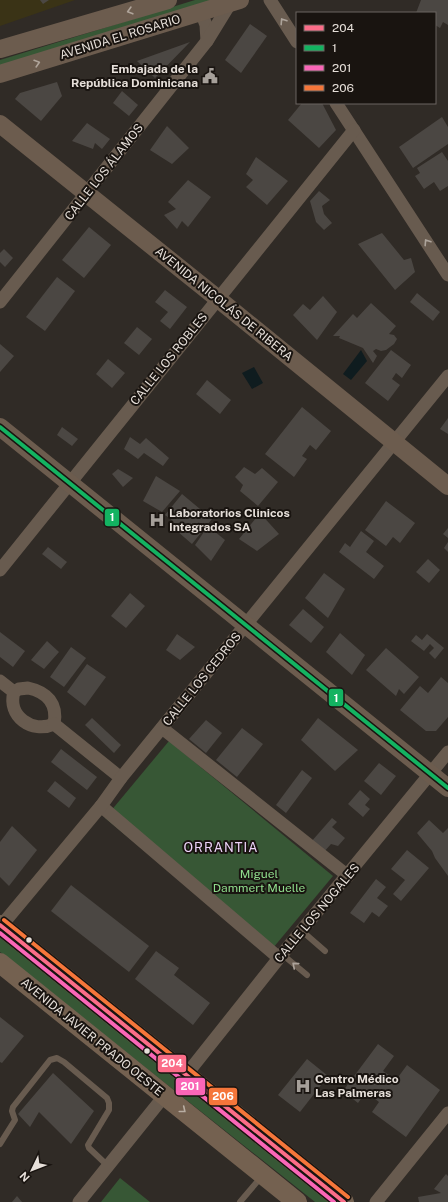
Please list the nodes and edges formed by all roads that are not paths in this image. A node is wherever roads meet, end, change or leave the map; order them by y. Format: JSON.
{"nodes":[{"id":1,"x":168,"y":0,"type":"edge"},
{"id":2,"x":270,"y":0,"type":"edge"},
{"id":3,"x":236,"y":1,"type":"edge"},
{"id":4,"x":201,"y":12,"type":"junction"},
{"id":5,"x":296,"y":40,"type":"edge"},
{"id":6,"x":207,"y":41,"type":"junction"},
{"id":7,"x":0,"y":49,"type":"edge"},
{"id":8,"x":0,"y":74,"type":"edge"},
{"id":9,"x":337,"y":104,"type":"edge"},
{"id":10,"x":0,"y":124,"type":"edge"},
{"id":11,"x":354,"y":130,"type":"junction"},
{"id":12,"x":87,"y":193,"type":"junction"},
{"id":13,"x":448,"y":275,"type":"edge"},
{"id":14,"x":217,"y":298,"type":"junction"},
{"id":15,"x":0,"y":302,"type":"edge"},
{"id":16,"x":448,"y":376,"type":"edge"},
{"id":17,"x":0,"y":427,"type":"edge"},
{"id":18,"x":394,"y":442,"type":"junction"},
{"id":19,"x":70,"y":482,"type":"junction"},
{"id":20,"x":448,"y":486,"type":"edge"},
{"id":21,"x":0,"y":570,"type":"edge"},
{"id":22,"x":246,"y":625,"type":"junction"},
{"id":23,"x":0,"y":681,"type":"edge"},
{"id":24,"x":14,"y":692,"type":"junction"},
{"id":25,"x":54,"y":724,"type":"junction"},
{"id":26,"x":162,"y":728,"type":"junction"},
{"id":27,"x":448,"y":752,"type":"edge"},
{"id":28,"x":431,"y":774,"type":"junction"},
{"id":29,"x":121,"y":778,"type":"junction"},
{"id":30,"x":448,"y":788,"type":"edge"},
{"id":31,"x":101,"y":806,"type":"junction"},
{"id":32,"x":348,"y":876,"type":"junction"},
{"id":33,"x":1,"y":925,"type":"edge"},
{"id":34,"x":302,"y":932,"type":"junction"},
{"id":35,"x":325,"y":951,"type":"dead end"},
{"id":36,"x":281,"y":957,"type":"junction"},
{"id":37,"x":0,"y":963,"type":"edge"},
{"id":38,"x":307,"y":975,"type":"dead end"},
{"id":39,"x":186,"y":1075,"type":"junction"},
{"id":40,"x":165,"y":1095,"type":"junction"},
{"id":41,"x":448,"y":1113,"type":"edge"},
{"id":42,"x":0,"y":1144,"type":"edge"},
{"id":43,"x":108,"y":1166,"type":"junction"},
{"id":44,"x":263,"y":1175,"type":"junction"},
{"id":45,"x":79,"y":1202,"type":"edge"},
{"id":46,"x":240,"y":1202,"type":"edge"},
{"id":47,"x":297,"y":1202,"type":"edge"},
{"id":48,"x":344,"y":1202,"type":"edge"},
{"id":49,"x":376,"y":1202,"type":"edge"}],
"edges":[{"from":1,"to":7,"type":"street","name":"AVENIDA EL ROSARIO","one_way":true},
{"from":5,"to":2,"type":"street","one_way":true},
{"from":3,"to":4,"type":"street","name":"AVENIDA EL ROSARIO"},
{"from":3,"to":6,"type":"street","name":"CALLE LOS ÁLAMOS"},
{"from":4,"to":6,"type":"street"},
{"from":8,"to":4,"type":"street","name":"AVENIDA EL ROSARIO","one_way":true},
{"from":6,"to":12,"type":"street","name":"CALLE LOS ÁLAMOS"},
{"from":9,"to":11,"type":"street"},
{"from":10,"to":12,"type":"street","name":"AVENIDA NICOLÁS DE RIBERA"},
{"from":13,"to":11,"type":"street","one_way":true},
{"from":11,"to":14,"type":"street","name":"CALLE LOS ROBLES"},
{"from":12,"to":14,"type":"street","name":"AVENIDA NICOLÁS DE RIBERA"},
{"from":12,"to":15,"type":"street","name":"CALLE LOS ÁLAMOS"},
{"from":14,"to":18,"type":"street","name":"AVENIDA NICOLÁS DE RIBERA"},
{"from":14,"to":19,"type":"street","name":"CALLE LOS ROBLES"},
{"from":16,"to":18,"type":"street","name":"CALLE LOS CEDROS"},
{"from":17,"to":19,"type":"street"},
{"from":18,"to":20,"type":"street","name":"AVENIDA NICOLÁS DE RIBERA"},
{"from":18,"to":22,"type":"street","name":"CALLE LOS CEDROS"},
{"from":19,"to":21,"type":"street","name":"CALLE LOS ROBLES"},
{"from":19,"to":22,"type":"street"},
{"from":22,"to":26,"type":"street","name":"CALLE LOS CEDROS"},
{"from":22,"to":28,"type":"street"},
{"from":23,"to":24,"type":"street"},
{"from":24,"to":25,"type":"street"},
{"from":24,"to":25,"type":"street"},
{"from":25,"to":29,"type":"street"},
{"from":26,"to":29,"type":"street","name":"CALLE LOS CEDROS"},
{"from":26,"to":32,"type":"street"},
{"from":27,"to":28,"type":"street","name":"CALLE LOS NOGALES"},
{"from":28,"to":30,"type":"street"},
{"from":28,"to":32,"type":"street","name":"CALLE LOS NOGALES"},
{"from":29,"to":31,"type":"street","name":"CALLE LOS CEDROS"},
{"from":31,"to":33,"type":"street","name":"CALLE LOS CEDROS"},
{"from":31,"to":36,"type":"street"},
{"from":32,"to":34,"type":"street","name":"CALLE LOS NOGALES"},
{"from":33,"to":39,"type":"main road"},
{"from":34,"to":35,"type":"lane"},
{"from":34,"to":36,"type":"street","name":"CALLE LOS NOGALES"},
{"from":38,"to":36,"type":"lane","one_way":true},
{"from":36,"to":39,"type":"street","name":"CALLE LOS NOGALES"},
{"from":37,"to":40,"type":"main road","name":"AVENIDA JAVIER PRADO OESTE"},
{"from":39,"to":48,"type":"main road"},
{"from":40,"to":43,"type":"street"},
{"from":40,"to":44,"type":"main road","name":"AVENIDA JAVIER PRADO OESTE","one_way":true},
{"from":41,"to":49,"type":"street"},
{"from":42,"to":43,"type":"lane"},
{"from":43,"to":45,"type":"street"},
{"from":44,"to":46,"type":"lane"},
{"from":44,"to":47,"type":"main road","name":"AVENIDA JAVIER PRADO OESTE"}]}
